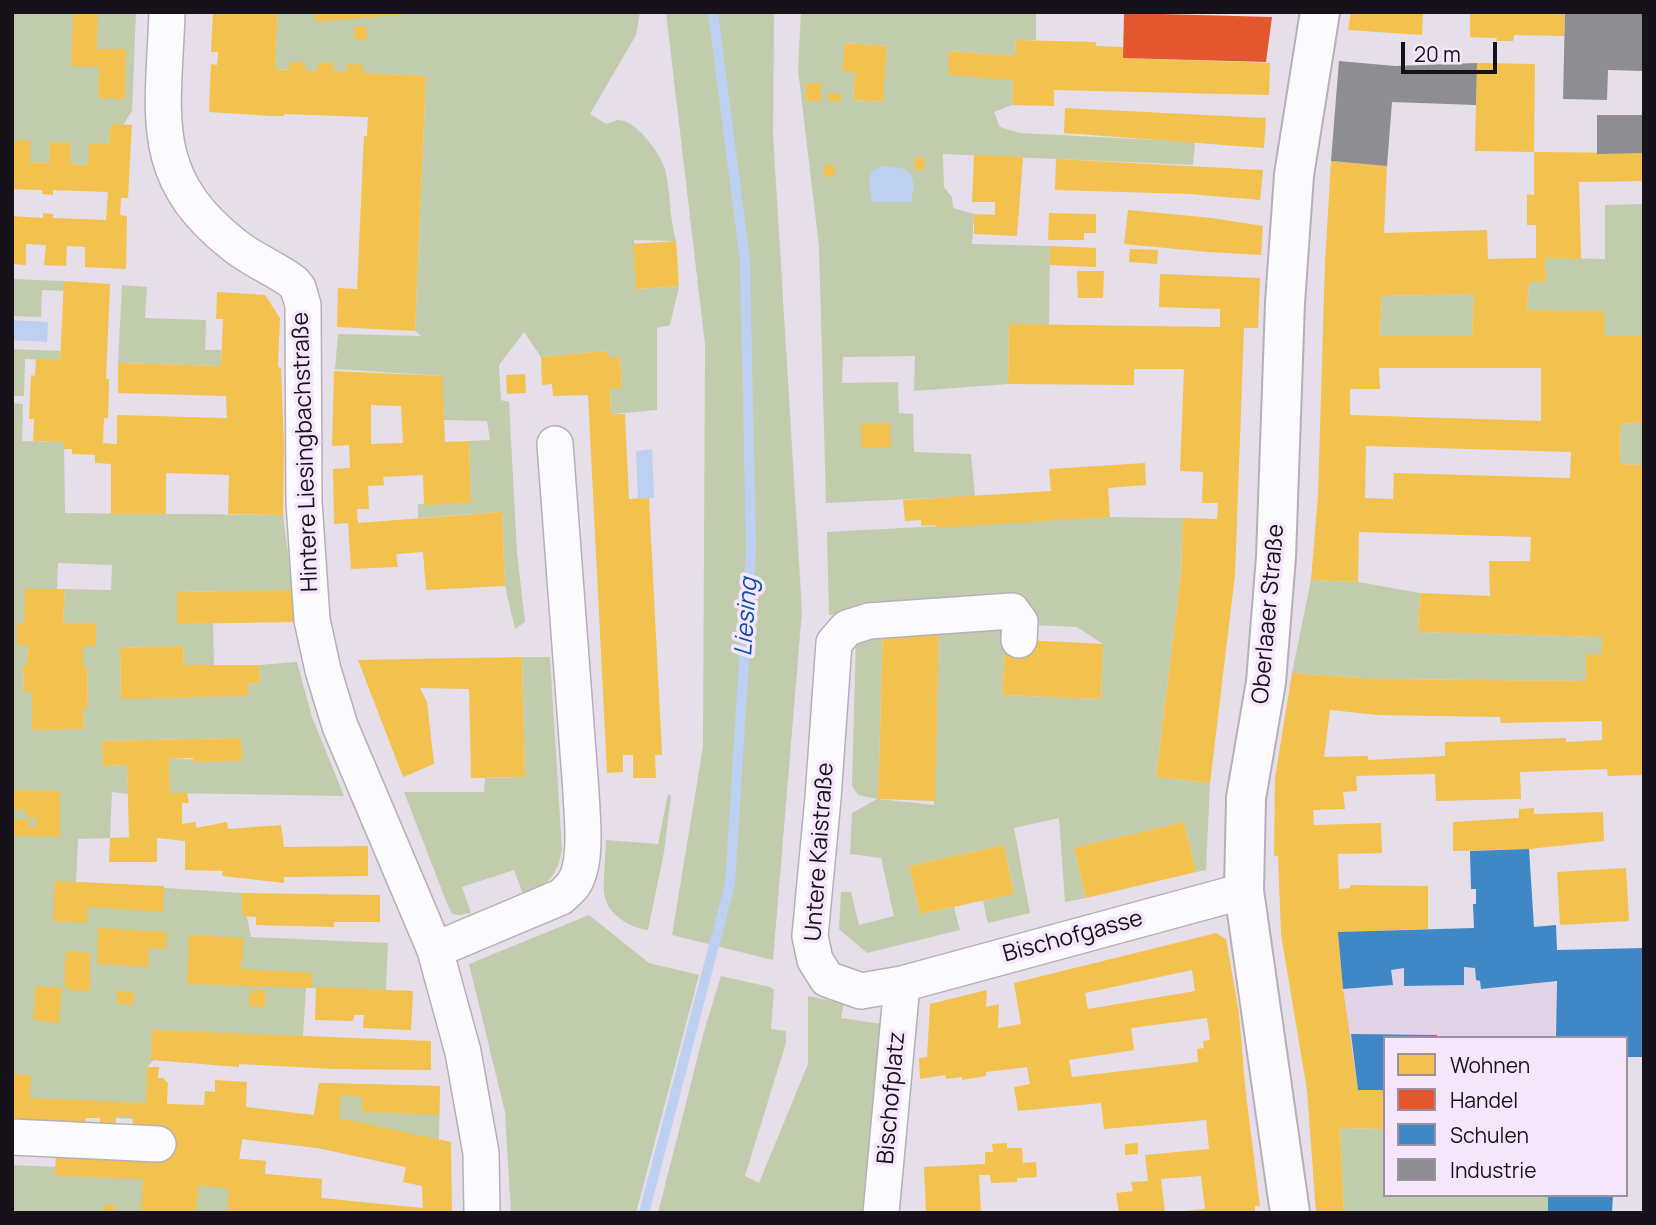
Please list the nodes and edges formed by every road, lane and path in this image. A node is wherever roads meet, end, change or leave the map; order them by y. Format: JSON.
{"nodes":[{"id":1,"x":167,"y":12,"type":"edge"},
{"id":2,"x":1320,"y":12,"type":"edge"},
{"id":3,"x":555,"y":444,"type":"dead end"},
{"id":4,"x":1020,"y":640,"type":"dead end"},
{"id":5,"x":1244,"y":891,"type":"junction"},
{"id":6,"x":435,"y":950,"type":"junction"},
{"id":7,"x":902,"y":984,"type":"junction"},
{"id":8,"x":12,"y":1137,"type":"edge"},
{"id":9,"x":159,"y":1144,"type":"dead end"},
{"id":10,"x":482,"y":1213,"type":"edge"},
{"id":11,"x":881,"y":1213,"type":"edge"},
{"id":12,"x":1290,"y":1213,"type":"edge"}],
"edges":[{"from":1,"to":6,"type":"street","name":"Hintere Liesingbachstraße"},
{"from":2,"to":5,"type":"main road","name":"Oberlaaer Straße"},
{"from":3,"to":6,"type":"street"},
{"from":4,"to":7,"type":"street","name":"Untere Kaistraße"},
{"from":5,"to":7,"type":"street","name":"Bischofgasse"},
{"from":5,"to":12,"type":"main road","name":"Oberlaaer Straße"},
{"from":6,"to":10,"type":"street","name":"Hintere Liesingbachstraße"},
{"from":7,"to":11,"type":"street","name":"Bischofplatz"},
{"from":8,"to":9,"type":"street"}]}
